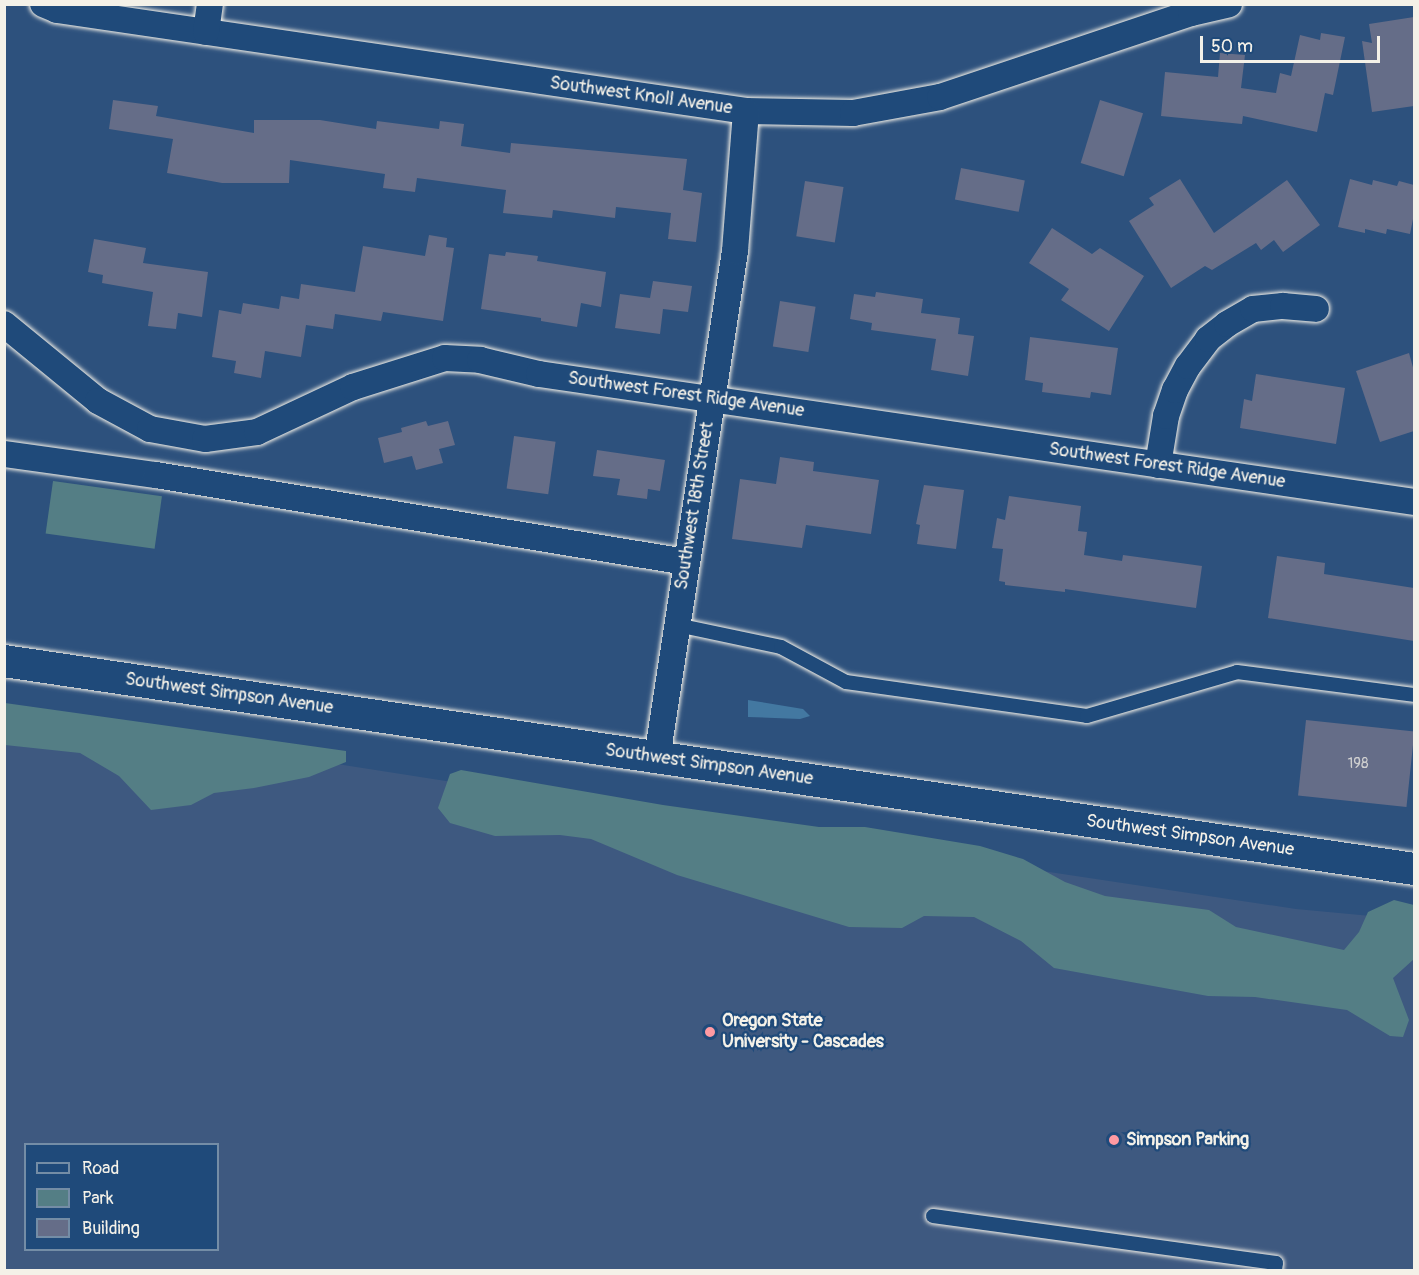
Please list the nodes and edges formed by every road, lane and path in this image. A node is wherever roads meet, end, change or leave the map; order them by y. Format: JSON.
{"nodes":[{"id":1,"x":44,"y":4,"type":"edge"},
{"id":2,"x":210,"y":4,"type":"edge"},
{"id":3,"x":1229,"y":4,"type":"edge"},
{"id":4,"x":206,"y":32,"type":"junction"},
{"id":5,"x":746,"y":111,"type":"junction"},
{"id":6,"x":1316,"y":309,"type":"dead end"},
{"id":7,"x":4,"y":324,"type":"edge"},
{"id":8,"x":712,"y":398,"type":"junction"},
{"id":9,"x":4,"y":454,"type":"edge"},
{"id":10,"x":1158,"y":465,"type":"junction"},
{"id":11,"x":1414,"y":502,"type":"edge"},
{"id":12,"x":686,"y":562,"type":"junction"},
{"id":13,"x":677,"y":625,"type":"junction"},
{"id":14,"x":4,"y":661,"type":"edge"},
{"id":15,"x":1414,"y":695,"type":"edge"},
{"id":16,"x":657,"y":758,"type":"junction"},
{"id":17,"x":1414,"y":869,"type":"edge"},
{"id":18,"x":933,"y":1216,"type":"dead end"},
{"id":19,"x":1275,"y":1270,"type":"edge"}],
"edges":[{"from":1,"to":4,"type":"street","name":"Southwest Knoll Avenue"},
{"from":2,"to":4,"type":"street"},
{"from":3,"to":5,"type":"street","name":"Southwest Knoll Avenue"},
{"from":4,"to":5,"type":"street","name":"Southwest Knoll Avenue"},
{"from":5,"to":8,"type":"street","name":"Southwest 18th Street"},
{"from":6,"to":10,"type":"street"},
{"from":7,"to":8,"type":"street","name":"Southwest Forest Ridge Avenue"},
{"from":8,"to":10,"type":"street","name":"Southwest Forest Ridge Avenue"},
{"from":8,"to":12,"type":"street","name":"Southwest 18th Street"},
{"from":9,"to":12,"type":"street"},
{"from":10,"to":11,"type":"street","name":"Southwest Forest Ridge Avenue"},
{"from":12,"to":13,"type":"street","name":"Southwest 18th Street"},
{"from":13,"to":15,"type":"lane"},
{"from":13,"to":16,"type":"street","name":"Southwest 18th Street"},
{"from":14,"to":16,"type":"street","name":"Southwest Simpson Avenue"},
{"from":16,"to":17,"type":"street","name":"Southwest Simpson Avenue"},
{"from":18,"to":19,"type":"lane"}]}
